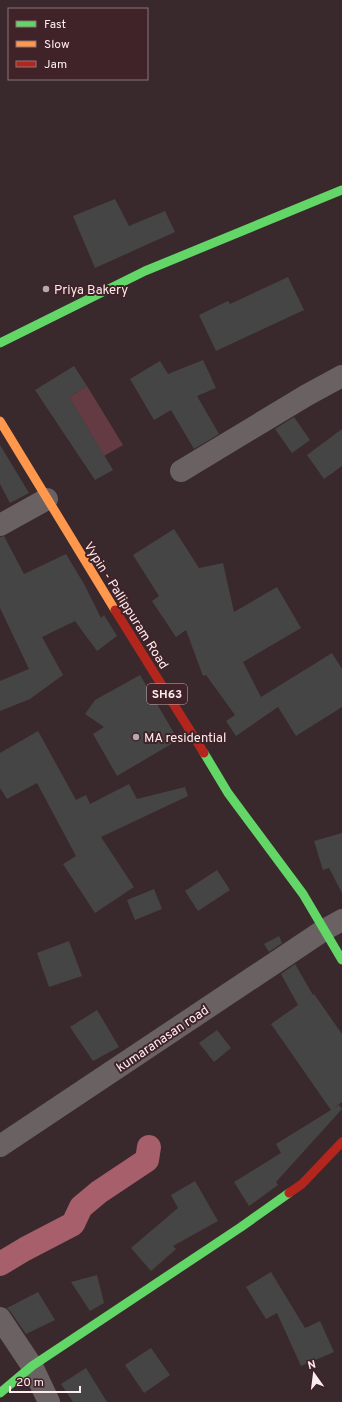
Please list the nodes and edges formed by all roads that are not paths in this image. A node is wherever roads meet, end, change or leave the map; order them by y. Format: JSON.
{"nodes":[{"id":1,"x":342,"y":190,"type":"edge"},
{"id":2,"x":0,"y":343,"type":"edge"},
{"id":3,"x":342,"y":376,"type":"edge"},
{"id":4,"x":0,"y":421,"type":"edge"},
{"id":5,"x":181,"y":471,"type":"dead end"},
{"id":6,"x":47,"y":499,"type":"junction"},
{"id":7,"x":0,"y":525,"type":"edge"},
{"id":8,"x":333,"y":925,"type":"edge"},
{"id":9,"x":342,"y":960,"type":"edge"},
{"id":10,"x":342,"y":1142,"type":"edge"},
{"id":11,"x":0,"y":1146,"type":"edge"},
{"id":12,"x":0,"y":1318,"type":"edge"},
{"id":13,"x":32,"y":1366,"type":"junction"},
{"id":14,"x":0,"y":1392,"type":"edge"},
{"id":15,"x":49,"y":1402,"type":"edge"}],
"edges":[{"from":1,"to":2,"type":"main road"},
{"from":3,"to":5,"type":"street"},
{"from":4,"to":6,"type":"main road","name":"Vypin - Pallippuram Road","number":"SH63"},
{"from":6,"to":7,"type":"street"},
{"from":6,"to":8,"type":"main road","name":"Vypin - Pallippuram Road","number":"SH63"},
{"from":8,"to":9,"type":"main road","name":"Vypin - Pallippuram Road","number":"SH63"},
{"from":8,"to":11,"type":"street","name":"kumaranasan road"},
{"from":10,"to":13,"type":"main road"},
{"from":12,"to":13,"type":"street"},
{"from":13,"to":14,"type":"main road"},
{"from":13,"to":15,"type":"street"}]}
